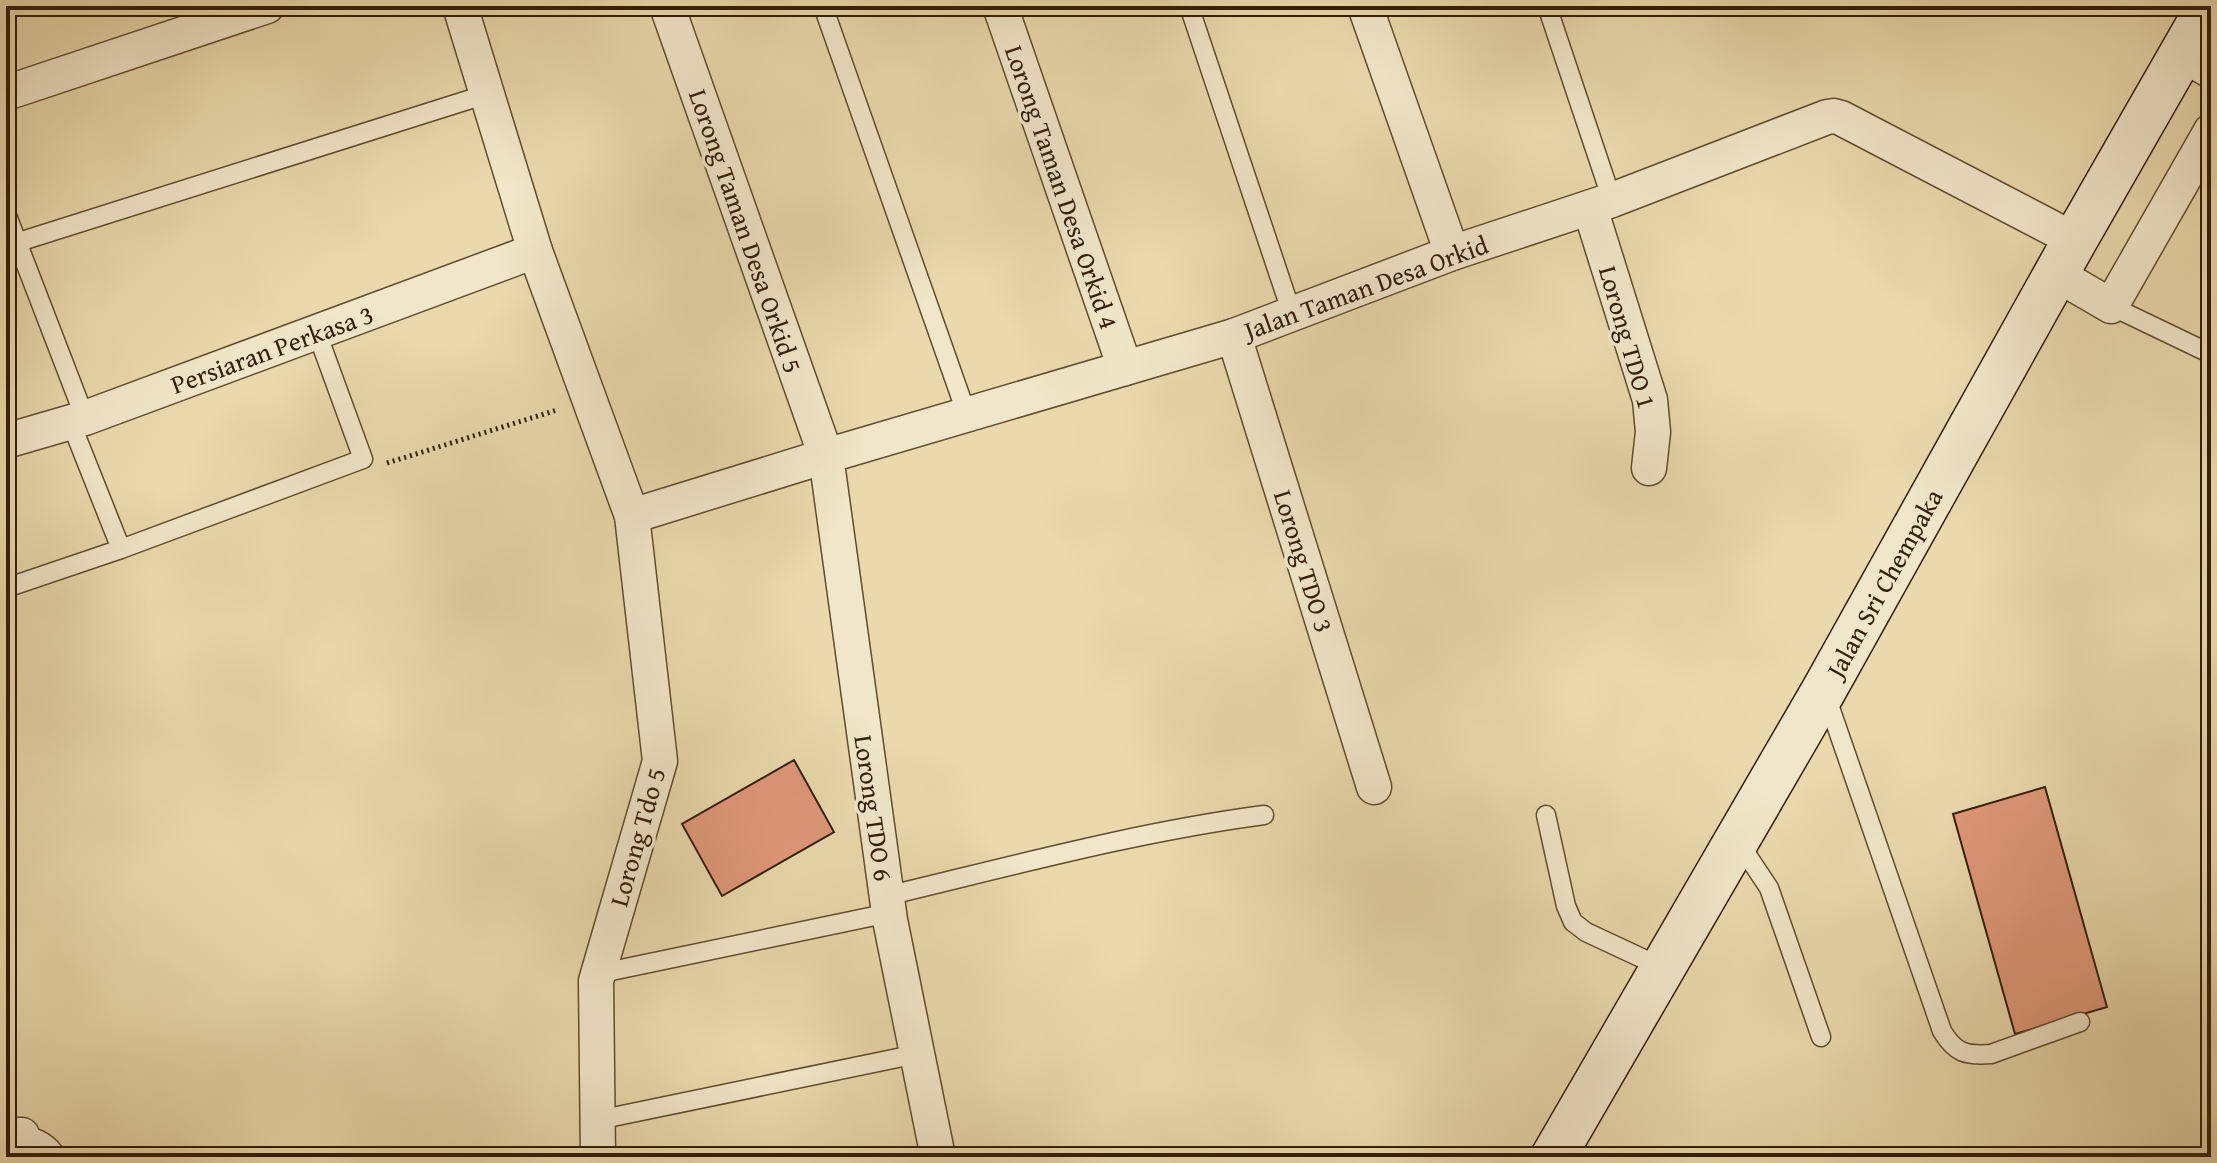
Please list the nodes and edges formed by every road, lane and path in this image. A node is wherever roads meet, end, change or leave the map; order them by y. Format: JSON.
{"nodes":[{"id":1,"x":267,"y":6,"type":"edge"},
{"id":2,"x":460,"y":6,"type":"edge"},
{"id":3,"x":667,"y":6,"type":"edge"},
{"id":4,"x":823,"y":6,"type":"edge"},
{"id":5,"x":1000,"y":6,"type":"edge"},
{"id":6,"x":1189,"y":6,"type":"edge"},
{"id":7,"x":1365,"y":6,"type":"edge"},
{"id":8,"x":1547,"y":6,"type":"edge"},
{"id":9,"x":2209,"y":6,"type":"edge"},
{"id":10,"x":2196,"y":63,"type":"edge"},
{"id":11,"x":6,"y":93,"type":"edge"},
{"id":12,"x":487,"y":94,"type":"junction"},
{"id":13,"x":2211,"y":131,"type":"edge"},
{"id":14,"x":1601,"y":204,"type":"junction"},
{"id":15,"x":6,"y":213,"type":"edge"},
{"id":16,"x":12,"y":245,"type":"edge"},
{"id":17,"x":535,"y":251,"type":"junction"},
{"id":18,"x":1452,"y":253,"type":"junction"},
{"id":19,"x":2065,"y":257,"type":"junction"},
{"id":20,"x":2111,"y":306,"type":"junction"},
{"id":21,"x":1292,"y":314,"type":"junction"},
{"id":22,"x":317,"y":333,"type":"junction"},
{"id":23,"x":1234,"y":336,"type":"junction"},
{"id":24,"x":2211,"y":354,"type":"edge"},
{"id":25,"x":1125,"y":368,"type":"junction"},
{"id":26,"x":589,"y":399,"type":"junction"},
{"id":27,"x":967,"y":415,"type":"junction"},
{"id":28,"x":78,"y":420,"type":"junction"},
{"id":29,"x":6,"y":441,"type":"edge"},
{"id":30,"x":826,"y":456,"type":"junction"},
{"id":31,"x":363,"y":459,"type":"junction"},
{"id":32,"x":1649,"y":468,"type":"dead end"},
{"id":33,"x":632,"y":516,"type":"junction"},
{"id":34,"x":121,"y":549,"type":"junction"},
{"id":35,"x":6,"y":588,"type":"edge"},
{"id":36,"x":1824,"y":690,"type":"junction"},
{"id":37,"x":1374,"y":787,"type":"dead end"},
{"id":38,"x":1264,"y":815,"type":"dead end"},
{"id":39,"x":1546,"y":815,"type":"dead end"},
{"id":40,"x":1737,"y":841,"type":"junction"},
{"id":41,"x":887,"y":904,"type":"junction"},
{"id":42,"x":1663,"y":968,"type":"junction"},
{"id":43,"x":597,"y":974,"type":"junction"},
{"id":44,"x":2080,"y":1022,"type":"dead end"},
{"id":45,"x":1821,"y":1037,"type":"dead end"},
{"id":46,"x":917,"y":1054,"type":"junction"},
{"id":47,"x":598,"y":1120,"type":"junction"},
{"id":48,"x":14,"y":1135,"type":"edge"},
{"id":49,"x":57,"y":1157,"type":"edge"},
{"id":50,"x":598,"y":1157,"type":"edge"},
{"id":51,"x":938,"y":1157,"type":"edge"},
{"id":52,"x":1553,"y":1157,"type":"edge"}],
"edges":[{"from":1,"to":11,"type":"street"},
{"from":2,"to":12,"type":"street"},
{"from":3,"to":30,"type":"street","name":"Lorong Taman Desa Orkid 5"},
{"from":4,"to":27,"type":"lane"},
{"from":5,"to":25,"type":"street","name":"Lorong Taman Desa Orkid 4"},
{"from":6,"to":21,"type":"lane"},
{"from":7,"to":18,"type":"street"},
{"from":8,"to":14,"type":"lane"},
{"from":9,"to":10,"type":"main road","name":"Jalan Sri Chempaka"},
{"from":10,"to":19,"type":"main road","name":"Jalan Sri Chempaka"},
{"from":12,"to":16,"type":"lane"},
{"from":12,"to":17,"type":"street"},
{"from":13,"to":20,"type":"street"},
{"from":14,"to":18,"type":"street","name":"Jalan Taman Desa Orkid"},
{"from":14,"to":19,"type":"street","name":"Jalan Taman Desa Orkid"},
{"from":14,"to":32,"type":"street","name":"Lorong TDO 1"},
{"from":15,"to":16,"type":"lane"},
{"from":16,"to":28,"type":"lane"},
{"from":17,"to":22,"type":"street","name":"Persiaran Perkasa 3"},
{"from":17,"to":26,"type":"street"},
{"from":18,"to":21,"type":"street","name":"Jalan Taman Desa Orkid"},
{"from":19,"to":20,"type":"street","name":"Jalan Taman Desa Orkid"},
{"from":19,"to":36,"type":"main road","name":"Jalan Sri Chempaka"},
{"from":20,"to":24,"type":"lane"},
{"from":21,"to":23,"type":"street","name":"Jalan Taman Desa Orkid"},
{"from":22,"to":28,"type":"street","name":"Persiaran Perkasa 3"},
{"from":22,"to":31,"type":"lane"},
{"from":23,"to":25,"type":"street","name":"Jalan Taman Desa Orkid"},
{"from":23,"to":37,"type":"street","name":"Lorong TDO 3"},
{"from":25,"to":27,"type":"street","name":"Jalan Taman Desa Orkid"},
{"from":26,"to":31,"type":"path"},
{"from":26,"to":33,"type":"street"},
{"from":27,"to":30,"type":"street","name":"Jalan Taman Desa Orkid"},
{"from":28,"to":29,"type":"street","name":"Persiaran Perkasa 3"},
{"from":28,"to":34,"type":"lane"},
{"from":30,"to":33,"type":"street","name":"Jalan Taman Desa Orkid"},
{"from":30,"to":41,"type":"street","name":"Lorong TDO 6"},
{"from":31,"to":34,"type":"lane"},
{"from":33,"to":43,"type":"street","name":"Lorong Tdo 5"},
{"from":34,"to":35,"type":"lane"},
{"from":36,"to":40,"type":"main road","name":"Jalan Sri Chempaka"},
{"from":36,"to":44,"type":"lane"},
{"from":38,"to":41,"type":"lane"},
{"from":39,"to":42,"type":"lane"},
{"from":40,"to":42,"type":"main road","name":"Jalan Sri Chempaka"},
{"from":40,"to":45,"type":"lane"},
{"from":41,"to":43,"type":"lane"},
{"from":41,"to":46,"type":"street","name":"Lorong TDO 6"},
{"from":42,"to":52,"type":"main road","name":"Jalan Sri Chempaka"},
{"from":43,"to":47,"type":"street","name":"Lorong Tdo 5"},
{"from":46,"to":47,"type":"lane"},
{"from":46,"to":51,"type":"street","name":"Lorong TDO 6"},
{"from":47,"to":50,"type":"street","name":"Lorong Tdo 5"},
{"from":48,"to":49,"type":"lane"}]}
